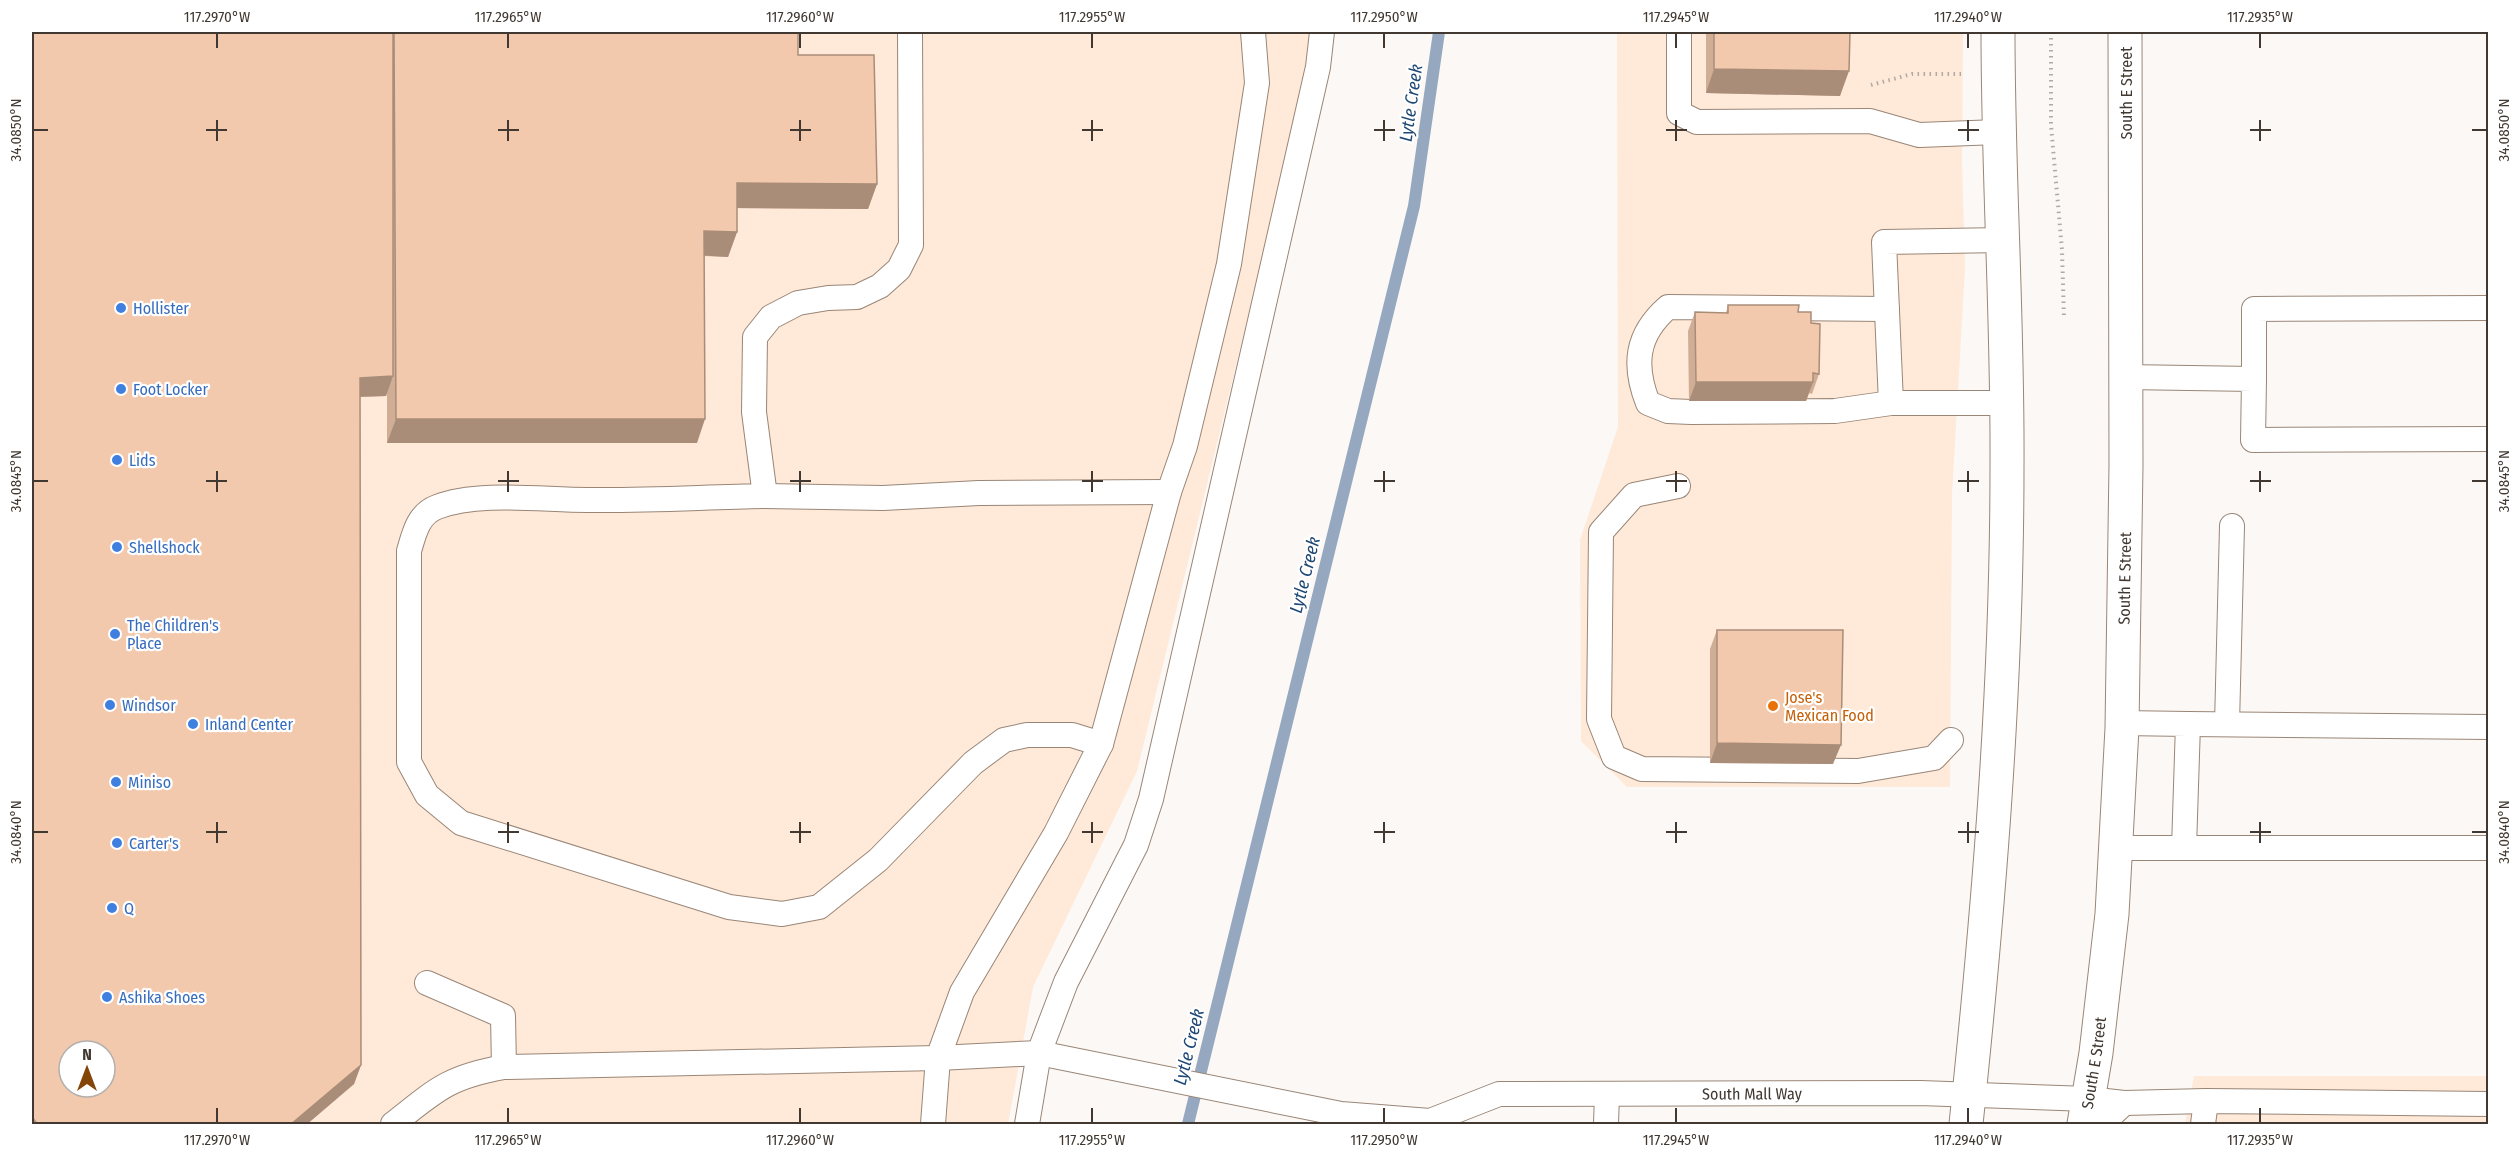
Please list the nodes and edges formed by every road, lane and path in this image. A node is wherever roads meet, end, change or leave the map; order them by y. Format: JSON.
{"nodes":[{"id":1,"x":910,"y":32,"type":"edge"},
{"id":2,"x":1254,"y":32,"type":"edge"},
{"id":3,"x":1322,"y":32,"type":"edge"},
{"id":4,"x":1679,"y":32,"type":"edge"},
{"id":5,"x":1998,"y":32,"type":"edge"},
{"id":6,"x":2051,"y":32,"type":"edge"},
{"id":7,"x":2125,"y":32,"type":"edge"},
{"id":8,"x":1965,"y":74,"type":"dead end"},
{"id":9,"x":1869,"y":86,"type":"dead end"},
{"id":10,"x":1998,"y":132,"type":"junction"},
{"id":11,"x":2003,"y":240,"type":"junction"},
{"id":12,"x":2488,"y":308,"type":"edge"},
{"id":13,"x":1887,"y":309,"type":"junction"},
{"id":14,"x":2064,"y":319,"type":"dead end"},
{"id":15,"x":2125,"y":377,"type":"junction"},
{"id":16,"x":2254,"y":379,"type":"junction"},
{"id":17,"x":2007,"y":403,"type":"junction"},
{"id":18,"x":1891,"y":404,"type":"junction"},
{"id":19,"x":2488,"y":439,"type":"edge"},
{"id":20,"x":1678,"y":486,"type":"dead end"},
{"id":21,"x":1169,"y":492,"type":"junction"},
{"id":22,"x":765,"y":496,"type":"junction"},
{"id":23,"x":2232,"y":526,"type":"dead end"},
{"id":24,"x":2122,"y":723,"type":"junction"},
{"id":25,"x":2188,"y":724,"type":"junction"},
{"id":26,"x":2227,"y":724,"type":"junction"},
{"id":27,"x":2488,"y":727,"type":"edge"},
{"id":28,"x":1951,"y":740,"type":"dead end"},
{"id":29,"x":1101,"y":744,"type":"junction"},
{"id":30,"x":2118,"y":848,"type":"junction"},
{"id":31,"x":2184,"y":848,"type":"junction"},
{"id":32,"x":2488,"y":848,"type":"edge"},
{"id":33,"x":427,"y":983,"type":"dead end"},
{"id":34,"x":1039,"y":1053,"type":"junction"},
{"id":35,"x":938,"y":1058,"type":"junction"},
{"id":36,"x":504,"y":1067,"type":"junction"},
{"id":37,"x":1607,"y":1094,"type":"junction"},
{"id":38,"x":2488,"y":1104,"type":"edge"},
{"id":39,"x":1968,"y":1110,"type":"edge"},
{"id":40,"x":2204,"y":1113,"type":"edge"},
{"id":41,"x":2091,"y":1116,"type":"edge"},
{"id":42,"x":1434,"y":1123,"type":"edge"},
{"id":43,"x":393,"y":1125,"type":"edge"},
{"id":44,"x":933,"y":1125,"type":"edge"},
{"id":45,"x":1027,"y":1125,"type":"edge"},
{"id":46,"x":1606,"y":1125,"type":"edge"}],
"edges":[{"from":1,"to":22,"type":"lane"},
{"from":2,"to":21,"type":"lane"},
{"from":3,"to":34,"type":"lane"},
{"from":4,"to":10,"type":"lane"},
{"from":5,"to":10,"type":"main road"},
{"from":6,"to":14,"type":"path"},
{"from":7,"to":15,"type":"main road","name":"South E Street"},
{"from":8,"to":9,"type":"path"},
{"from":10,"to":11,"type":"main road"},
{"from":11,"to":13,"type":"lane"},
{"from":11,"to":17,"type":"main road"},
{"from":12,"to":16,"type":"lane"},
{"from":13,"to":18,"type":"lane"},
{"from":13,"to":18,"type":"lane"},
{"from":15,"to":16,"type":"lane"},
{"from":15,"to":24,"type":"main road","name":"South E Street"},
{"from":16,"to":19,"type":"lane"},
{"from":17,"to":18,"type":"lane"},
{"from":17,"to":39,"type":"main road"},
{"from":20,"to":28,"type":"lane"},
{"from":21,"to":22,"type":"lane"},
{"from":21,"to":29,"type":"lane"},
{"from":22,"to":29,"type":"lane"},
{"from":23,"to":26,"type":"lane"},
{"from":24,"to":25,"type":"lane"},
{"from":24,"to":30,"type":"main road","name":"South E Street"},
{"from":25,"to":26,"type":"lane"},
{"from":25,"to":31,"type":"lane"},
{"from":26,"to":27,"type":"lane"},
{"from":29,"to":35,"type":"lane"},
{"from":30,"to":31,"type":"lane"},
{"from":30,"to":41,"type":"main road","name":"South E Street"},
{"from":31,"to":32,"type":"lane"},
{"from":33,"to":36,"type":"lane"},
{"from":34,"to":35,"type":"lane"},
{"from":34,"to":42,"type":"lane"},
{"from":34,"to":45,"type":"lane"},
{"from":35,"to":36,"type":"lane"},
{"from":35,"to":44,"type":"lane"},
{"from":36,"to":43,"type":"lane"},
{"from":37,"to":39,"type":"lane","name":"South Mall Way"},
{"from":37,"to":42,"type":"lane","name":"South Mall Way"},
{"from":37,"to":46,"type":"lane"},
{"from":38,"to":40,"type":"lane","name":"South Mall Way"},
{"from":39,"to":41,"type":"lane","name":"South Mall Way"},
{"from":40,"to":41,"type":"lane","name":"South Mall Way"}]}
